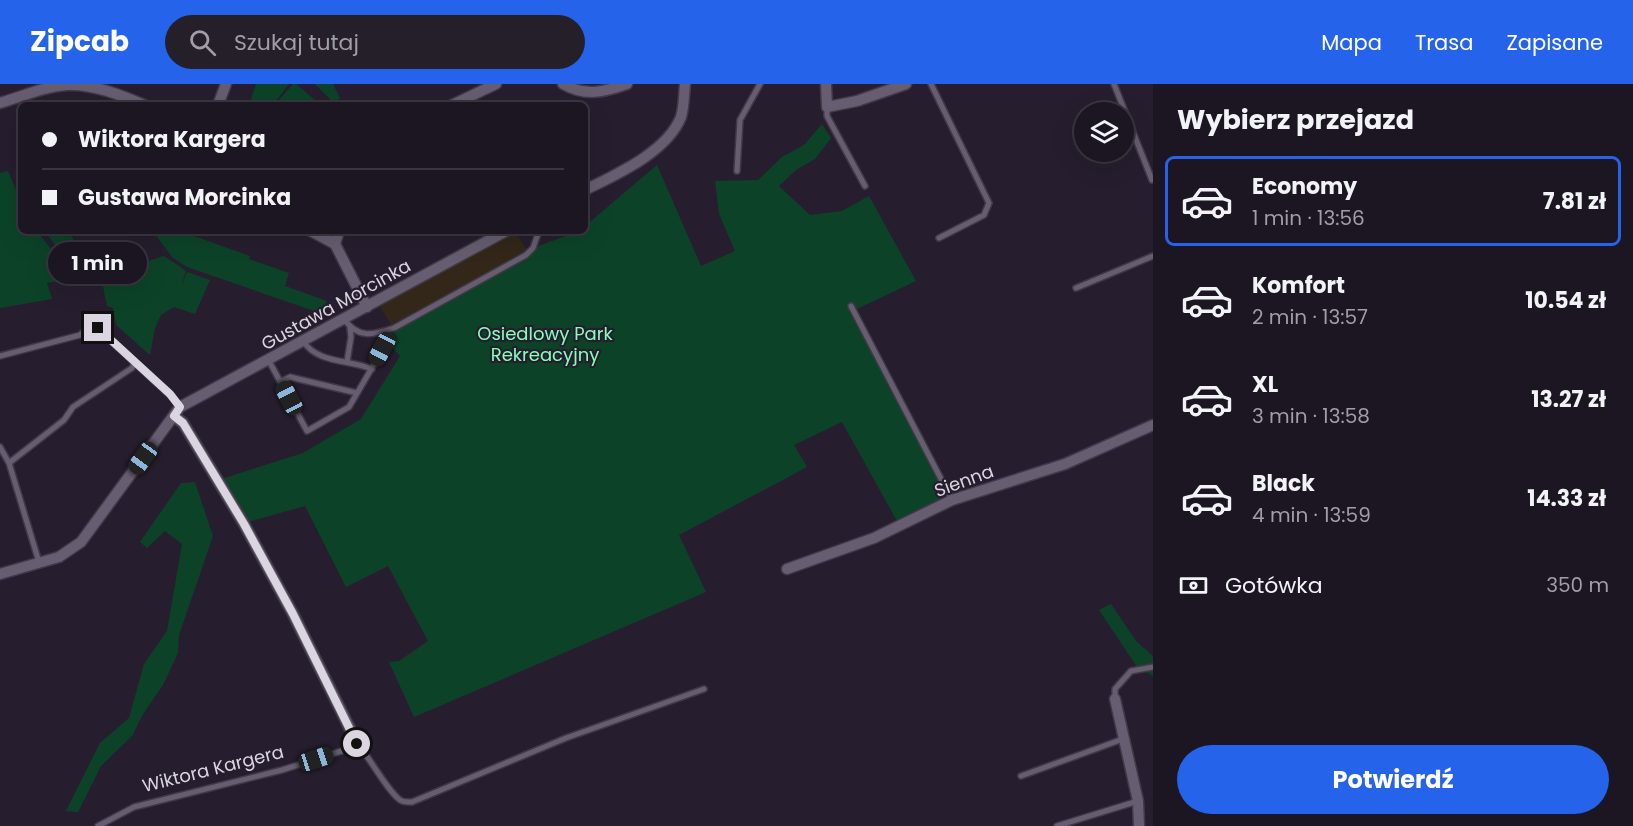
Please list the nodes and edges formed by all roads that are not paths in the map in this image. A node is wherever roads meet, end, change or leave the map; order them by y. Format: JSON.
{"nodes":[{"id":1,"x":226,"y":84,"type":"edge"},
{"id":2,"x":496,"y":84,"type":"edge"},
{"id":3,"x":563,"y":84,"type":"edge"},
{"id":4,"x":627,"y":84,"type":"edge"},
{"id":5,"x":685,"y":84,"type":"edge"},
{"id":6,"x":760,"y":84,"type":"edge"},
{"id":7,"x":826,"y":84,"type":"edge"},
{"id":8,"x":906,"y":84,"type":"edge"},
{"id":9,"x":931,"y":84,"type":"edge"},
{"id":10,"x":1114,"y":84,"type":"edge"},
{"id":11,"x":136,"y":102,"type":"edge"},
{"id":12,"x":219,"y":102,"type":"edge"},
{"id":13,"x":458,"y":102,"type":"edge"},
{"id":14,"x":0,"y":103,"type":"edge"},
{"id":15,"x":827,"y":107,"type":"junction"},
{"id":16,"x":737,"y":171,"type":"dead end"},
{"id":17,"x":1152,"y":180,"type":"edge"},
{"id":18,"x":865,"y":186,"type":"dead end"},
{"id":19,"x":588,"y":189,"type":"edge"},
{"id":20,"x":317,"y":234,"type":"edge"},
{"id":21,"x":338,"y":234,"type":"edge"},
{"id":22,"x":501,"y":234,"type":"edge"},
{"id":23,"x":538,"y":234,"type":"edge"},
{"id":24,"x":939,"y":238,"type":"dead end"},
{"id":25,"x":335,"y":244,"type":"junction"},
{"id":26,"x":1153,"y":256,"type":"edge"},
{"id":27,"x":1076,"y":288,"type":"dead end"},
{"id":28,"x":851,"y":306,"type":"dead end"},
{"id":29,"x":367,"y":307,"type":"junction"},
{"id":30,"x":347,"y":323,"type":"junction"},
{"id":31,"x":303,"y":341,"type":"junction"},
{"id":32,"x":382,"y":349,"type":"dead end"},
{"id":33,"x":0,"y":356,"type":"edge"},
{"id":34,"x":269,"y":361,"type":"junction"},
{"id":35,"x":347,"y":362,"type":"junction"},
{"id":36,"x":135,"y":363,"type":"junction"},
{"id":37,"x":372,"y":369,"type":"junction"},
{"id":38,"x":280,"y":382,"type":"junction"},
{"id":39,"x":357,"y":393,"type":"junction"},
{"id":40,"x":177,"y":411,"type":"junction"},
{"id":41,"x":1153,"y":424,"type":"edge"},
{"id":42,"x":0,"y":447,"type":"edge"},
{"id":43,"x":9,"y":463,"type":"junction"},
{"id":44,"x":952,"y":501,"type":"junction"},
{"id":45,"x":39,"y":562,"type":"junction"},
{"id":46,"x":787,"y":569,"type":"dead end"},
{"id":47,"x":0,"y":574,"type":"edge"},
{"id":48,"x":1153,"y":667,"type":"edge"},
{"id":49,"x":704,"y":689,"type":"dead end"},
{"id":50,"x":1115,"y":699,"type":"joint"},
{"id":51,"x":1125,"y":739,"type":"junction"},
{"id":52,"x":357,"y":744,"type":"junction"},
{"id":53,"x":1021,"y":776,"type":"dead end"},
{"id":54,"x":1138,"y":801,"type":"junction"},
{"id":55,"x":98,"y":826,"type":"edge"},
{"id":56,"x":1057,"y":826,"type":"edge"},
{"id":57,"x":1139,"y":826,"type":"edge"}],
"edges":[{"from":1,"to":12,"type":"street"},
{"from":2,"to":13,"type":"street"},
{"from":3,"to":4,"type":"street"},
{"from":5,"to":19,"type":"street"},
{"from":6,"to":16,"type":"lane"},
{"from":7,"to":15,"type":"street"},
{"from":8,"to":15,"type":"street"},
{"from":9,"to":24,"type":"lane"},
{"from":10,"to":17,"type":"lane"},
{"from":11,"to":14,"type":"street"},
{"from":15,"to":18,"type":"lane"},
{"from":20,"to":25,"type":"street"},
{"from":21,"to":25,"type":"street"},
{"from":22,"to":29,"type":"street","name":"Gustawa Morcinka"},
{"from":23,"to":30,"type":"lane"},
{"from":25,"to":29,"type":"street"},
{"from":26,"to":27,"type":"lane"},
{"from":28,"to":44,"type":"lane"},
{"from":29,"to":30,"type":"street","name":"Gustawa Morcinka"},
{"from":30,"to":31,"type":"street","name":"Gustawa Morcinka"},
{"from":30,"to":35,"type":"lane"},
{"from":31,"to":34,"type":"street","name":"Gustawa Morcinka"},
{"from":31,"to":35,"type":"lane"},
{"from":32,"to":37,"type":"lane"},
{"from":33,"to":36,"type":"lane"},
{"from":34,"to":38,"type":"lane"},
{"from":34,"to":40,"type":"street","name":"Gustawa Morcinka"},
{"from":35,"to":37,"type":"lane"},
{"from":36,"to":40,"type":"lane"},
{"from":36,"to":43,"type":"lane"},
{"from":37,"to":39,"type":"lane"},
{"from":38,"to":39,"type":"lane"},
{"from":38,"to":39,"type":"lane"},
{"from":40,"to":45,"type":"street","name":"Gustawa Morcinka"},
{"from":40,"to":52,"type":"street"},
{"from":41,"to":44,"type":"street","name":"Sienna"},
{"from":42,"to":43,"type":"lane"},
{"from":43,"to":45,"type":"lane"},
{"from":44,"to":46,"type":"street","name":"Sienna"},
{"from":45,"to":47,"type":"street","name":"Gustawa Morcinka"},
{"from":48,"to":50,"type":"lane"},
{"from":49,"to":52,"type":"lane"},
{"from":50,"to":51,"type":"street"},
{"from":51,"to":53,"type":"lane"},
{"from":51,"to":54,"type":"street"},
{"from":52,"to":55,"type":"lane","name":"Wiktora Kargera"},
{"from":54,"to":56,"type":"lane"},
{"from":54,"to":57,"type":"street"}]}
